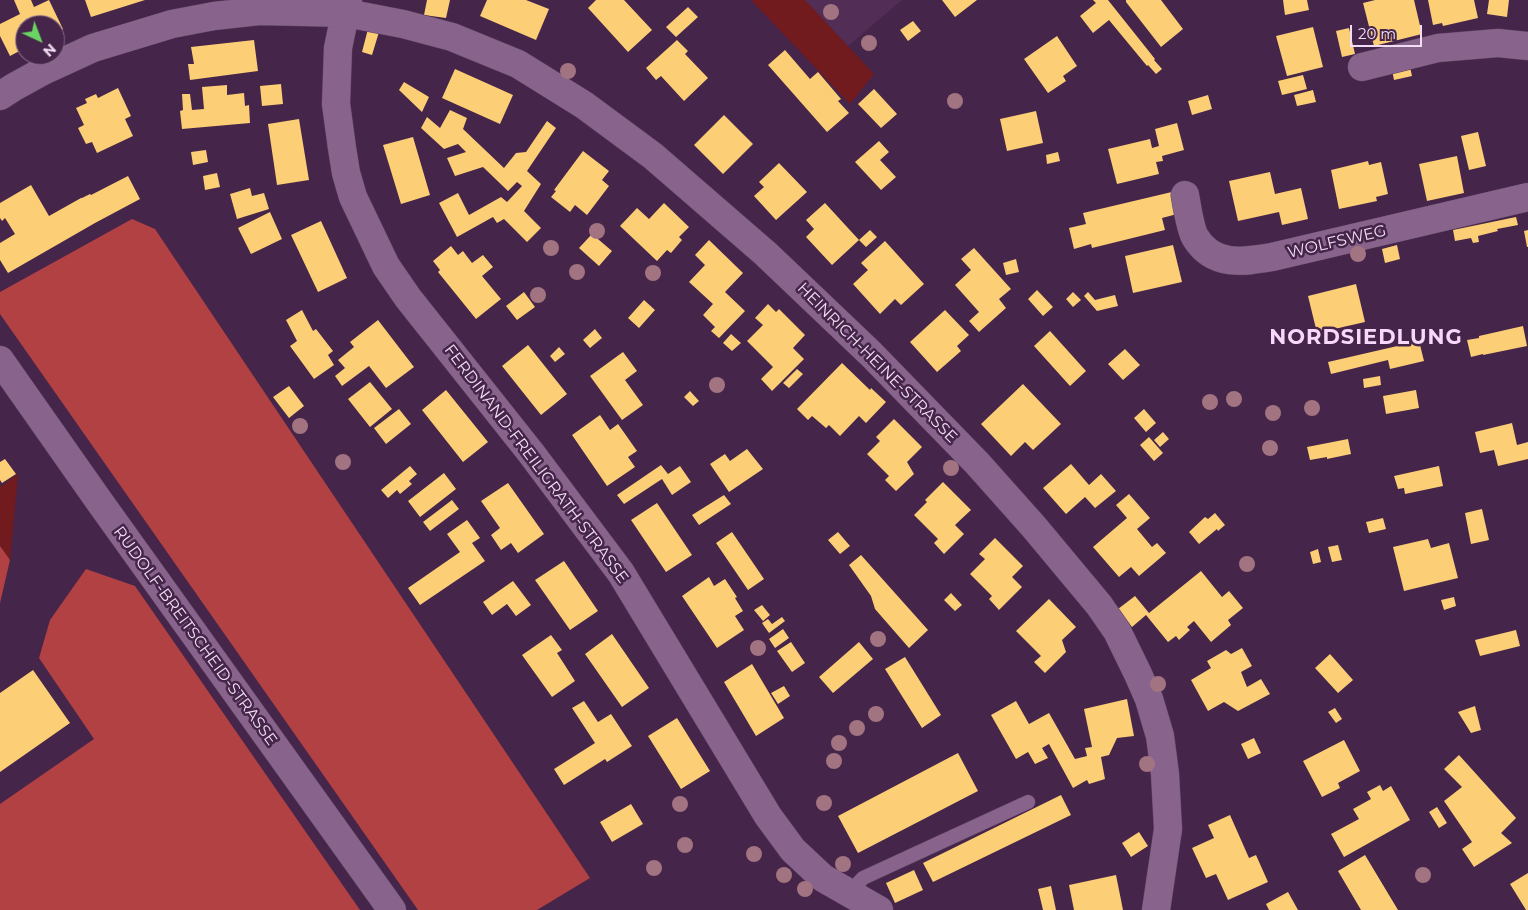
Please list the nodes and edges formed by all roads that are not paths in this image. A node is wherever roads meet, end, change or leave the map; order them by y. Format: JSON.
{"nodes":[{"id":1,"x":347,"y":7,"type":"edge"},
{"id":2,"x":1528,"y":46,"type":"edge"},
{"id":3,"x":1362,"y":67,"type":"dead end"},
{"id":4,"x":0,"y":96,"type":"edge"},
{"id":5,"x":1184,"y":196,"type":"dead end"},
{"id":6,"x":1528,"y":197,"type":"edge"},
{"id":7,"x":0,"y":360,"type":"edge"},
{"id":8,"x":1028,"y":802,"type":"dead end"},
{"id":9,"x":849,"y":893,"type":"junction"},
{"id":10,"x":392,"y":910,"type":"edge"},
{"id":11,"x":880,"y":910,"type":"edge"},
{"id":12,"x":1156,"y":910,"type":"edge"}],
"edges":[{"from":1,"to":4,"type":"street","name":"HEINRICH-HEINE-STRASSE"},
{"from":1,"to":9,"type":"street","name":"FERDINAND-FREILIGRATH-STRASSE"},
{"from":1,"to":12,"type":"street","name":"HEINRICH-HEINE-STRASSE"},
{"from":2,"to":3,"type":"street"},
{"from":5,"to":6,"type":"street","name":"WOLFSWEG"},
{"from":7,"to":10,"type":"street","name":"RUDOLF-BREITSCHEID-STRASSE"},
{"from":8,"to":9,"type":"lane"},
{"from":9,"to":11,"type":"street","name":"FERDINAND-FREILIGRATH-STRASSE"}]}
